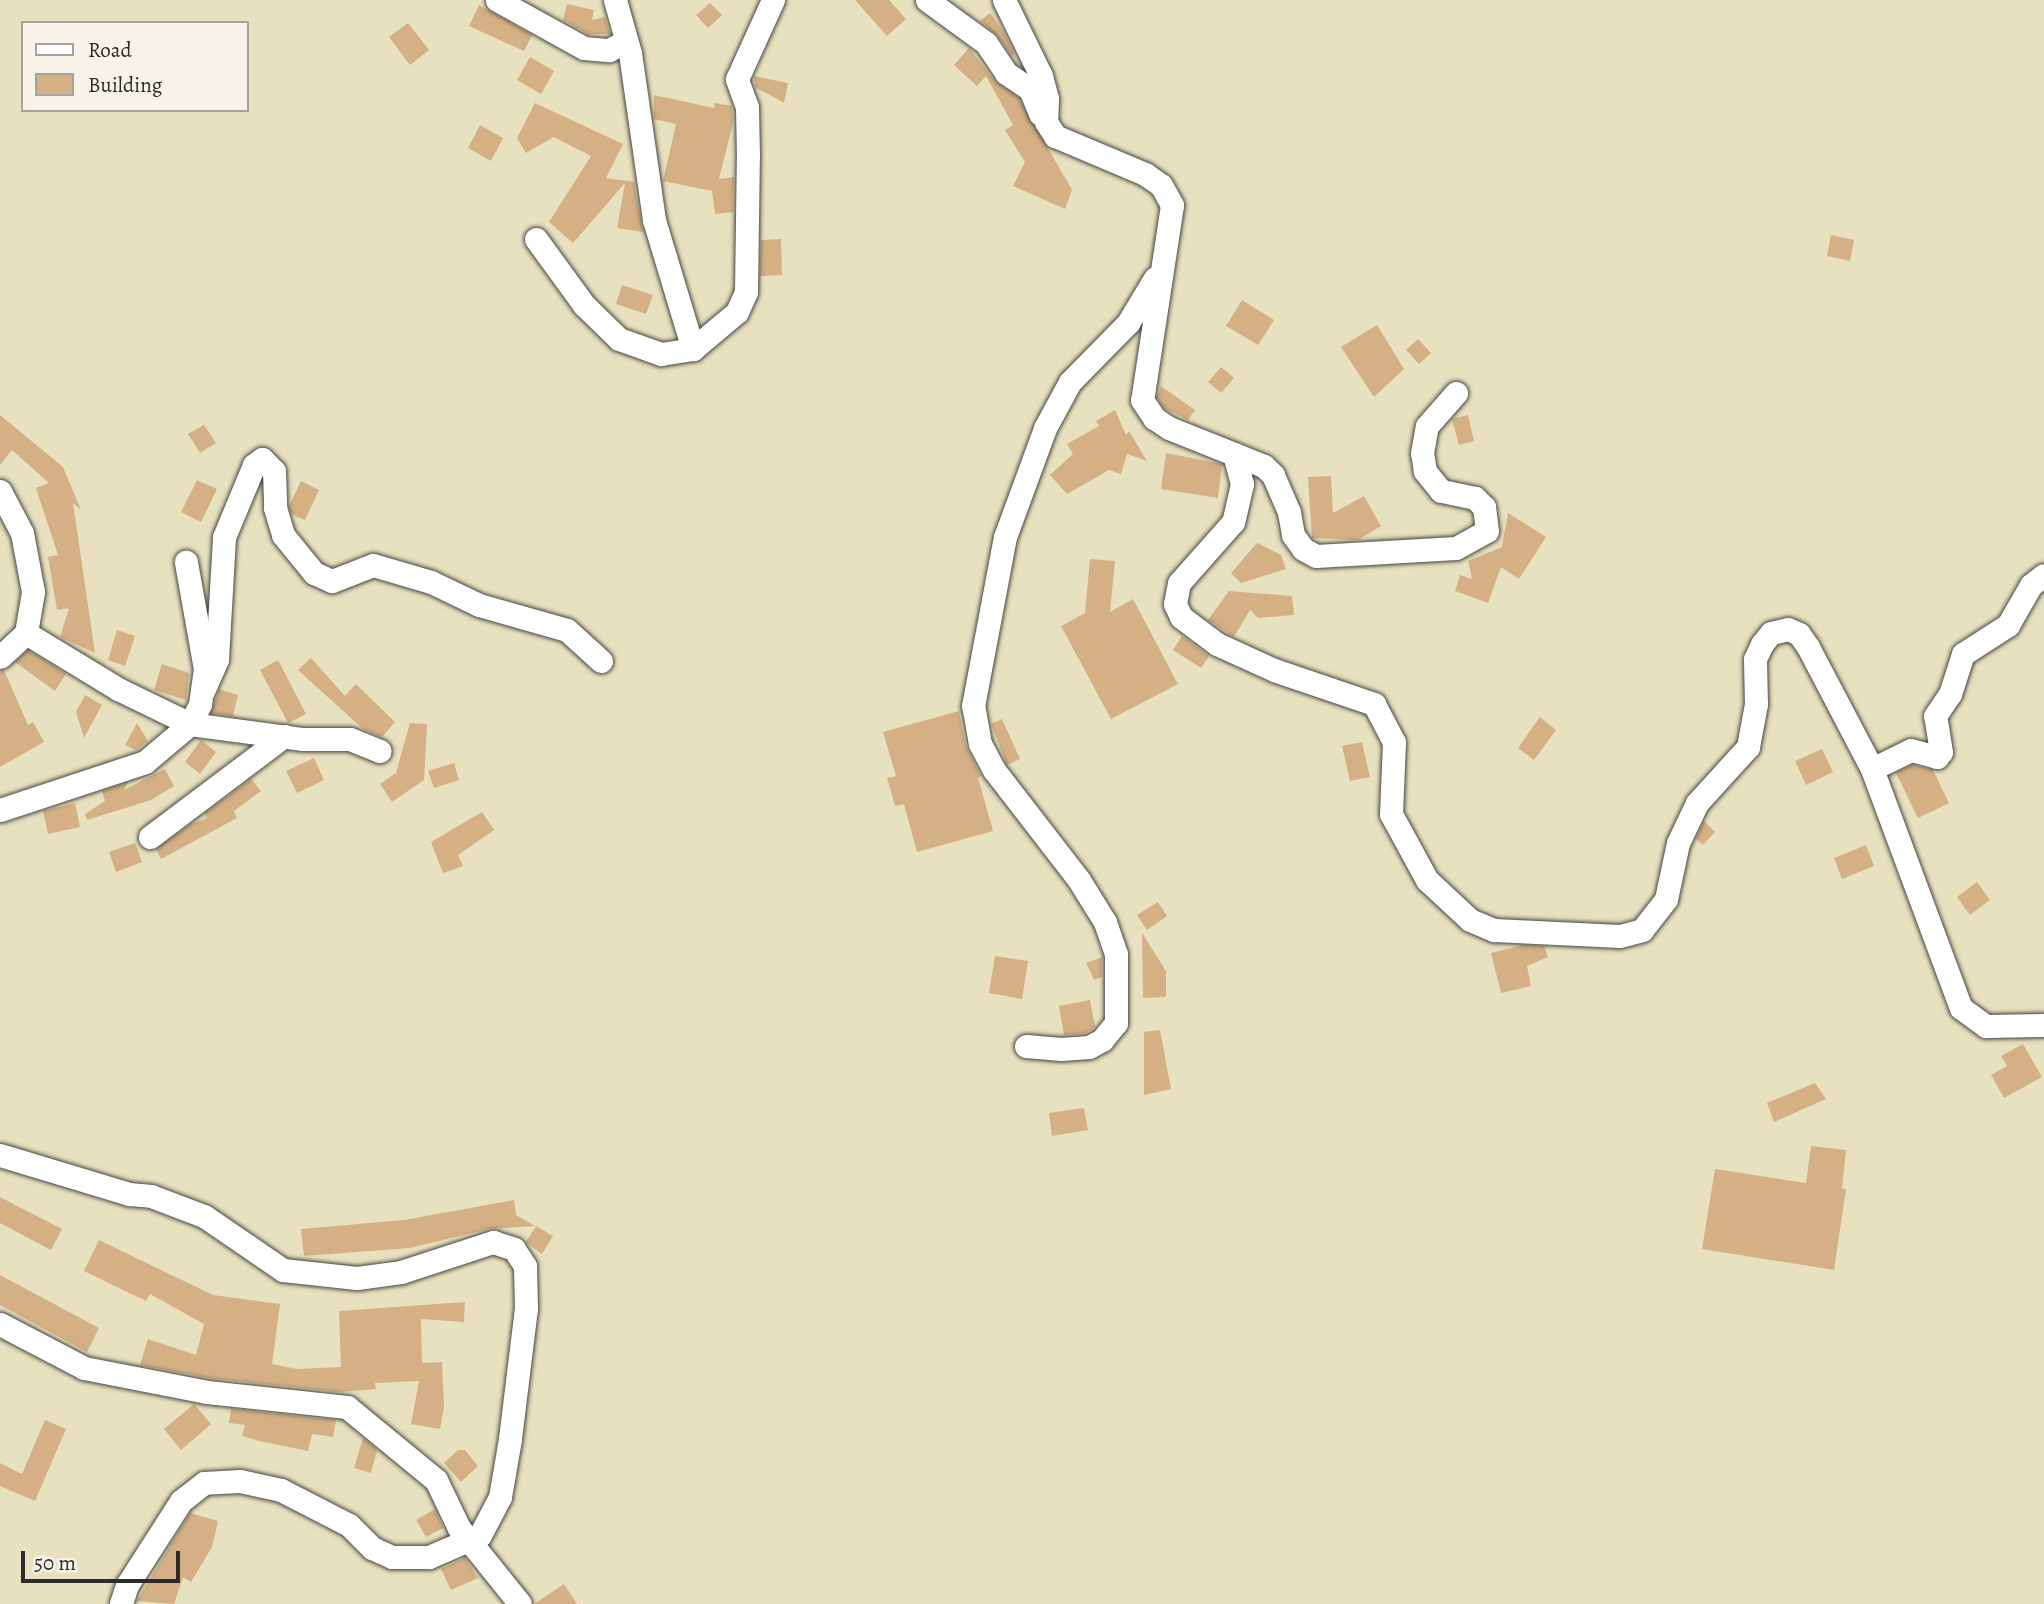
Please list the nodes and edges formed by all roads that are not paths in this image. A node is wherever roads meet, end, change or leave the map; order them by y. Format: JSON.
{"nodes":[{"id":1,"x":497,"y":0,"type":"edge"},
{"id":2,"x":615,"y":0,"type":"edge"},
{"id":3,"x":773,"y":0,"type":"edge"},
{"id":4,"x":927,"y":0,"type":"edge"},
{"id":5,"x":1004,"y":0,"type":"edge"},
{"id":6,"x":626,"y":41,"type":"junction"},
{"id":7,"x":1046,"y":122,"type":"junction"},
{"id":8,"x":536,"y":239,"type":"dead end"},
{"id":9,"x":1162,"y":267,"type":"junction"},
{"id":10,"x":693,"y":349,"type":"junction"},
{"id":11,"x":1456,"y":393,"type":"dead end"},
{"id":12,"x":1234,"y":454,"type":"junction"},
{"id":13,"x":0,"y":491,"type":"edge"},
{"id":14,"x":186,"y":562,"type":"dead end"},
{"id":15,"x":2044,"y":575,"type":"edge"},
{"id":16,"x":26,"y":633,"type":"junction"},
{"id":17,"x":0,"y":657,"type":"edge"},
{"id":18,"x":601,"y":661,"type":"dead end"},
{"id":19,"x":203,"y":691,"type":"junction"},
{"id":20,"x":190,"y":724,"type":"junction"},
{"id":21,"x":284,"y":736,"type":"junction"},
{"id":22,"x":380,"y":751,"type":"dead end"},
{"id":23,"x":1872,"y":769,"type":"junction"},
{"id":24,"x":0,"y":810,"type":"edge"},
{"id":25,"x":150,"y":837,"type":"dead end"},
{"id":26,"x":2044,"y":1025,"type":"edge"},
{"id":27,"x":1026,"y":1046,"type":"dead end"},
{"id":28,"x":0,"y":1155,"type":"edge"},
{"id":29,"x":0,"y":1324,"type":"edge"},
{"id":30,"x":470,"y":1542,"type":"junction"},
{"id":31,"x":121,"y":1604,"type":"edge"},
{"id":32,"x":520,"y":1604,"type":"edge"}],
"edges":[{"from":1,"to":6,"type":"street"},
{"from":2,"to":6,"type":"street"},
{"from":3,"to":10,"type":"street"},
{"from":4,"to":7,"type":"street"},
{"from":5,"to":7,"type":"street"},
{"from":6,"to":10,"type":"street"},
{"from":7,"to":9,"type":"street"},
{"from":8,"to":10,"type":"street"},
{"from":9,"to":12,"type":"street"},
{"from":9,"to":27,"type":"street"},
{"from":11,"to":12,"type":"street"},
{"from":12,"to":23,"type":"street"},
{"from":13,"to":16,"type":"street"},
{"from":14,"to":19,"type":"street"},
{"from":15,"to":23,"type":"street"},
{"from":16,"to":17,"type":"street"},
{"from":16,"to":20,"type":"street"},
{"from":18,"to":19,"type":"street"},
{"from":19,"to":20,"type":"street"},
{"from":20,"to":21,"type":"street"},
{"from":20,"to":24,"type":"street"},
{"from":21,"to":22,"type":"street"},
{"from":21,"to":25,"type":"street"},
{"from":23,"to":26,"type":"street"},
{"from":28,"to":30,"type":"street"},
{"from":29,"to":30,"type":"street"},
{"from":30,"to":31,"type":"street"},
{"from":30,"to":32,"type":"street"}]}
